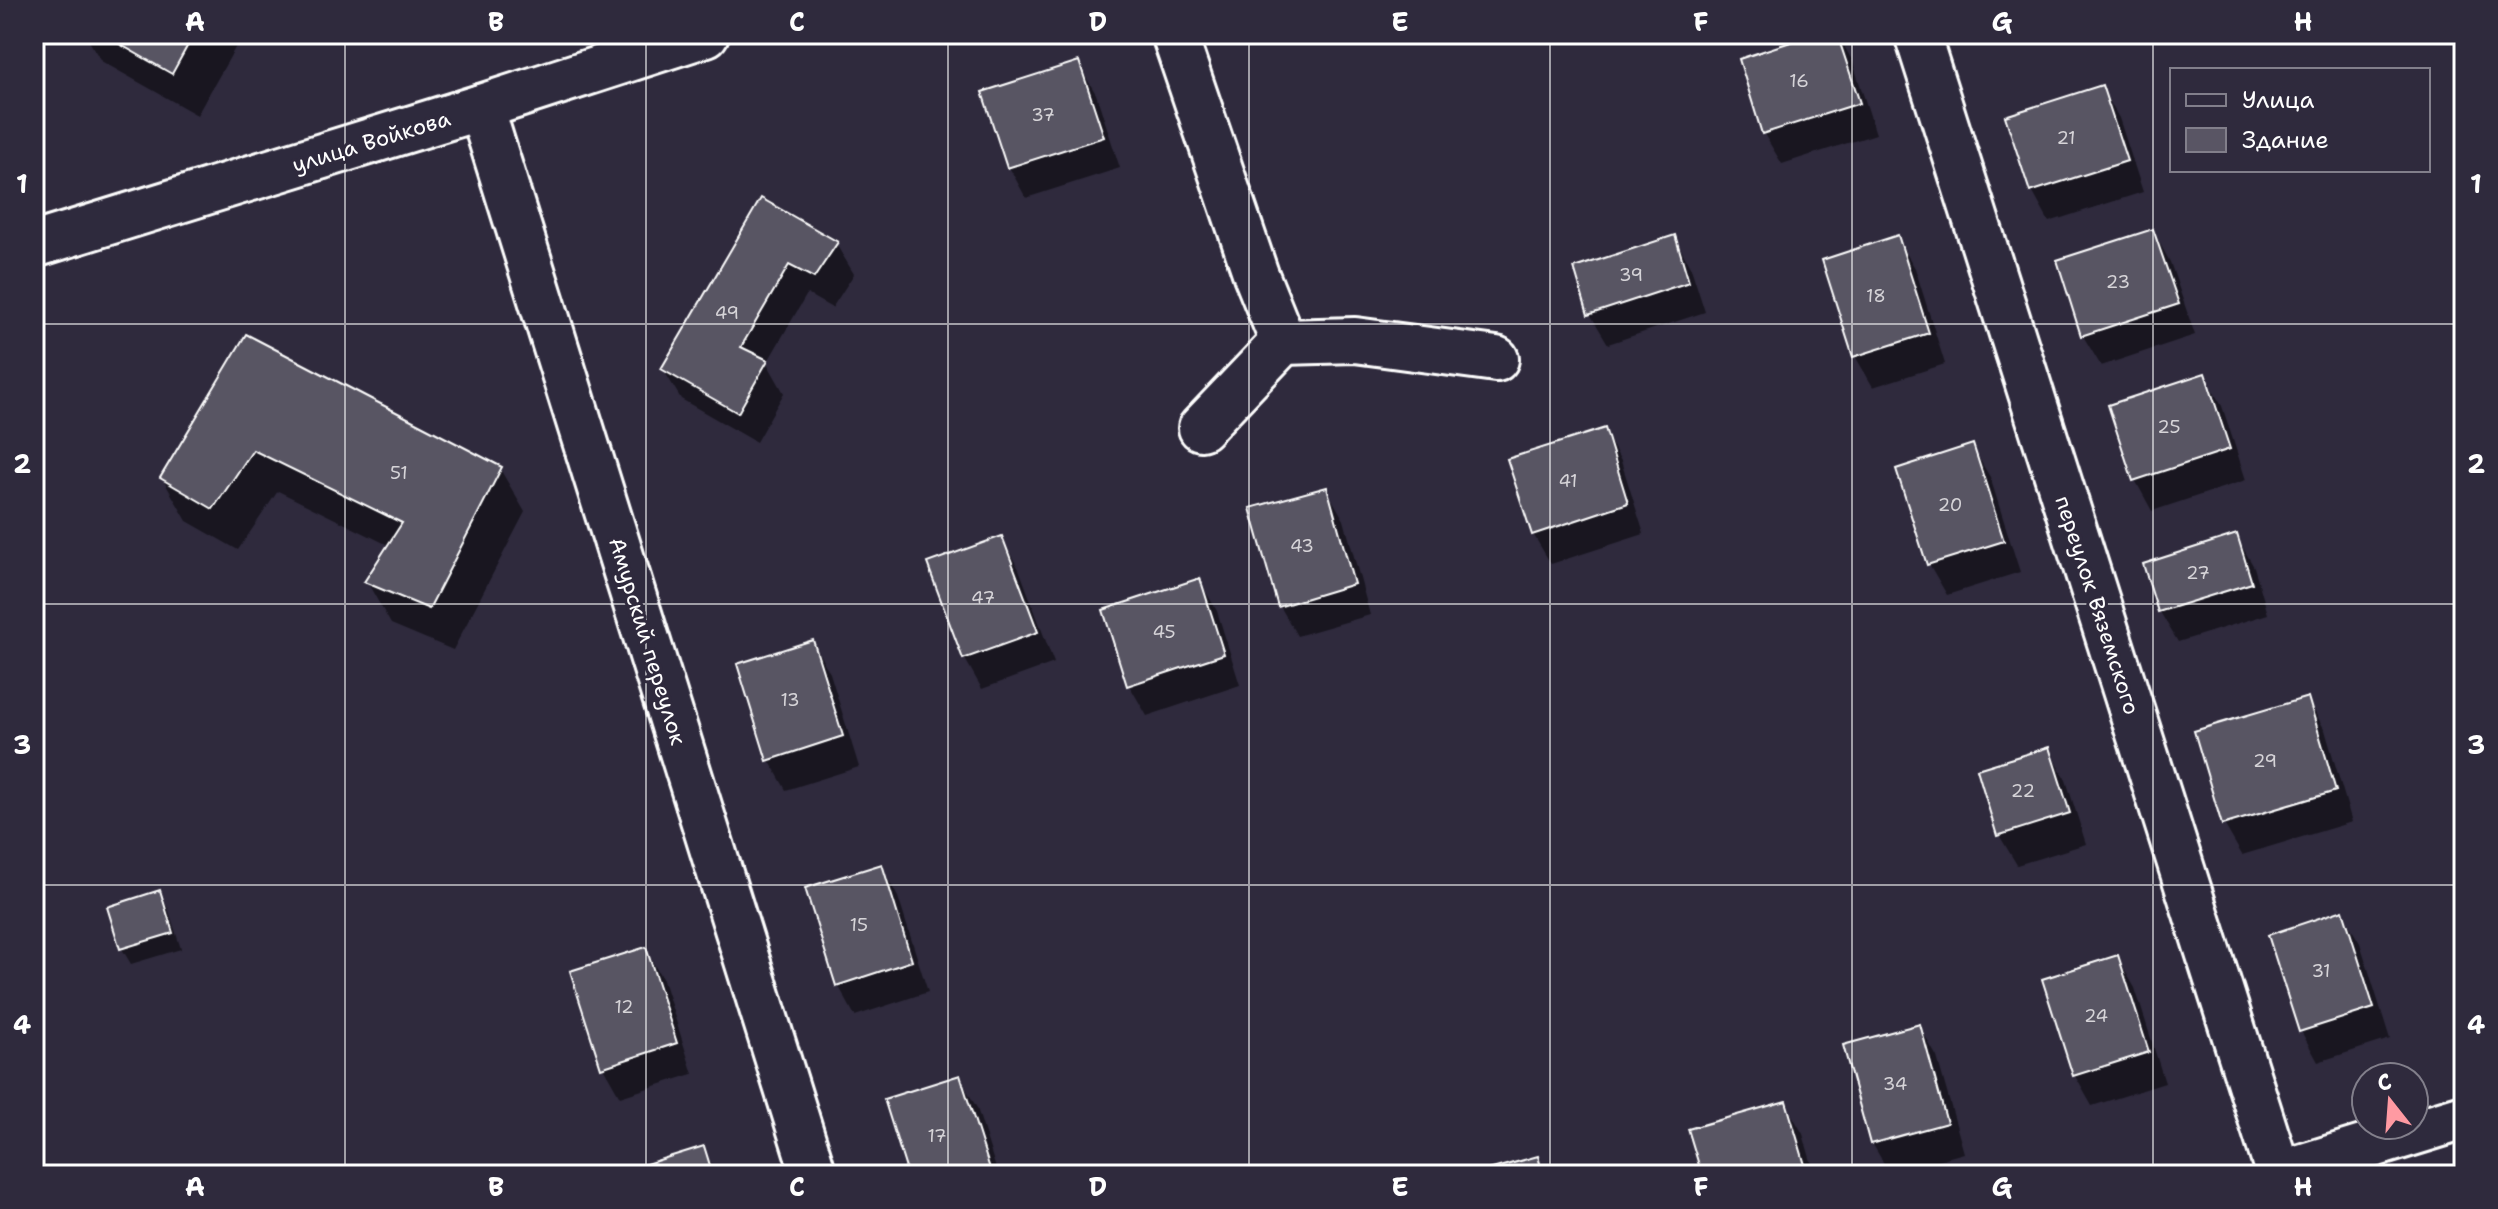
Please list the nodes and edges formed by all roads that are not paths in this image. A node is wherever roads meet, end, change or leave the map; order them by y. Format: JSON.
{"nodes":[{"id":1,"x":706,"y":34,"type":"edge"},
{"id":2,"x":1174,"y":34,"type":"edge"},
{"id":3,"x":1917,"y":34,"type":"edge"},
{"id":4,"x":481,"y":107,"type":"junction"},
{"id":5,"x":34,"y":245,"type":"edge"},
{"id":6,"x":1283,"y":342,"type":"junction"},
{"id":7,"x":1496,"y":359,"type":"dead end"},
{"id":8,"x":1201,"y":428,"type":"dead end"},
{"id":9,"x":2464,"y":1117,"type":"edge"},
{"id":10,"x":814,"y":1175,"type":"edge"},
{"id":11,"x":2278,"y":1175,"type":"edge"}],
"edges":[{"from":1,"to":4,"type":"street","name":"улица Войкова"},
{"from":2,"to":6,"type":"street"},
{"from":3,"to":11,"type":"street","name":"переулок Вяземского"},
{"from":4,"to":5,"type":"street","name":"улица Войкова"},
{"from":4,"to":10,"type":"street","name":"Амурский переулок"},
{"from":6,"to":7,"type":"street"},
{"from":6,"to":8,"type":"street"},
{"from":9,"to":11,"type":"street"}]}
